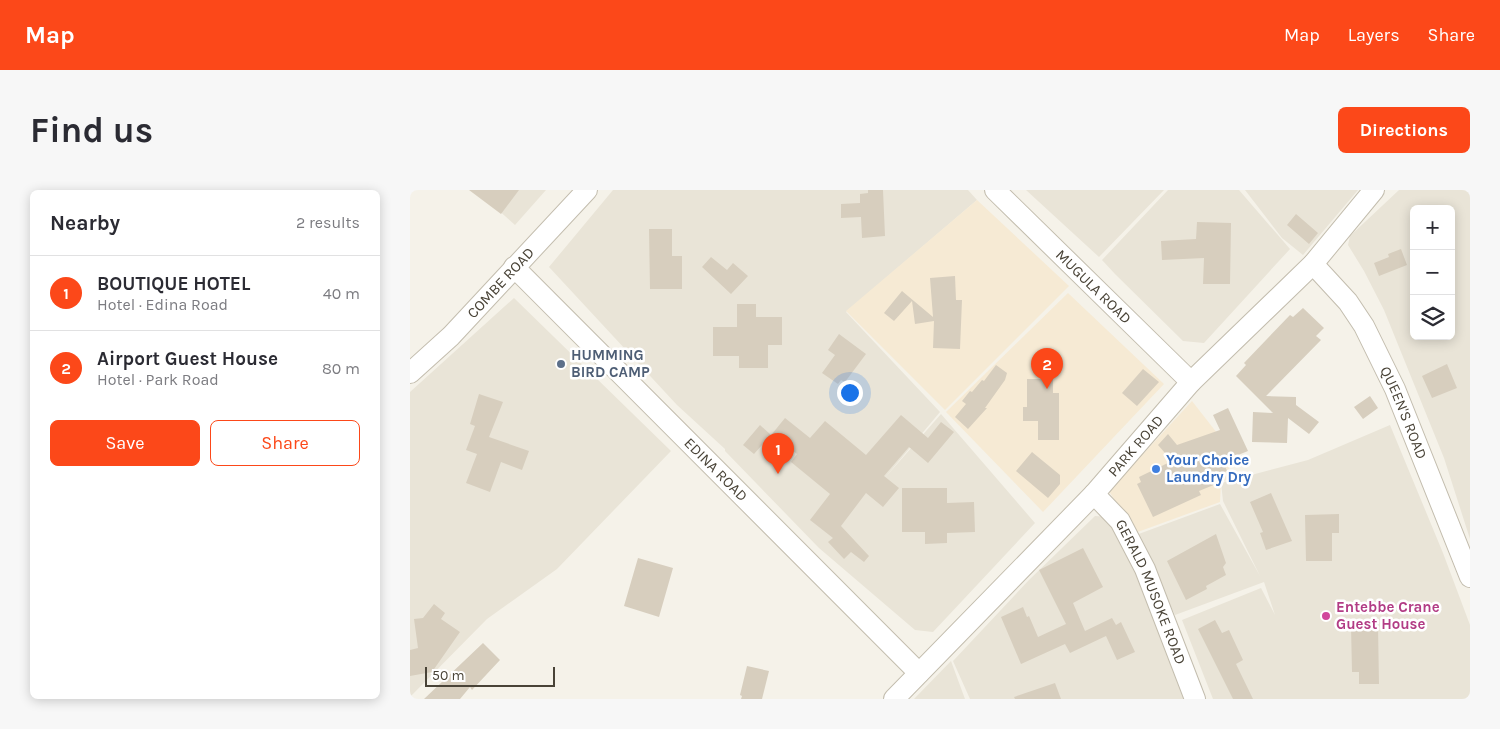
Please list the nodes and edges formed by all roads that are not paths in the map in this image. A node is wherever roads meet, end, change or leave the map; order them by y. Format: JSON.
{"nodes":[{"id":1,"x":587,"y":190,"type":"edge"},
{"id":2,"x":996,"y":190,"type":"edge"},
{"id":3,"x":1374,"y":190,"type":"edge"},
{"id":4,"x":1313,"y":264,"type":"junction"},
{"id":5,"x":514,"y":267,"type":"junction"},
{"id":6,"x":410,"y":373,"type":"edge"},
{"id":7,"x":1192,"y":382,"type":"junction"},
{"id":8,"x":1094,"y":494,"type":"junction"},
{"id":9,"x":1470,"y":577,"type":"edge"},
{"id":10,"x":919,"y":673,"type":"junction"},
{"id":11,"x":894,"y":699,"type":"edge"},
{"id":12,"x":1195,"y":699,"type":"edge"}],
"edges":[{"from":1,"to":5,"type":"street","name":"COMBE ROAD"},
{"from":2,"to":7,"type":"street","name":"MUGULA ROAD"},
{"from":3,"to":4,"type":"street","name":"PARK ROAD"},
{"from":4,"to":7,"type":"street","name":"PARK ROAD"},
{"from":4,"to":9,"type":"street","name":"QUEEN'S ROAD"},
{"from":5,"to":6,"type":"street","name":"COMBE ROAD"},
{"from":5,"to":10,"type":"street","name":"EDINA ROAD"},
{"from":7,"to":8,"type":"street","name":"PARK ROAD"},
{"from":8,"to":10,"type":"street","name":"PARK ROAD"},
{"from":8,"to":12,"type":"street","name":"GERALD MUSOKE ROAD"},
{"from":10,"to":11,"type":"street","name":"PARK ROAD"}]}
